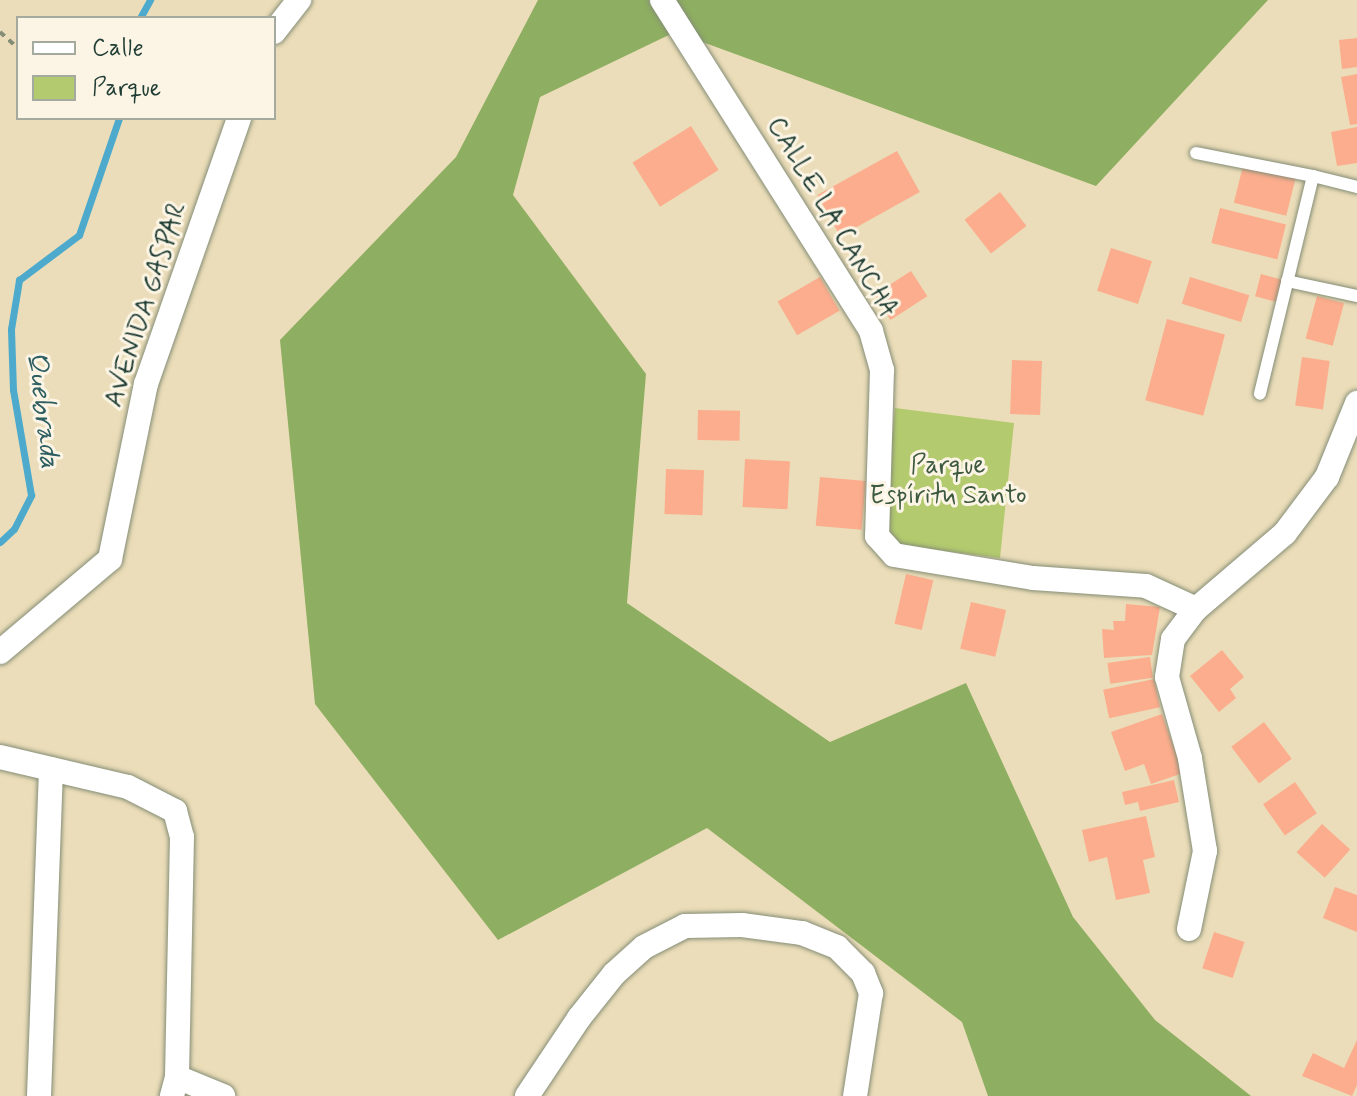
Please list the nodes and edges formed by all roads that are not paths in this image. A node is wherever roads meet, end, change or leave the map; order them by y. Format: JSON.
{"nodes":[{"id":1,"x":299,"y":0,"type":"edge"},
{"id":2,"x":662,"y":0,"type":"edge"},
{"id":3,"x":276,"y":29,"type":"edge"},
{"id":4,"x":238,"y":120,"type":"edge"},
{"id":5,"x":1196,"y":153,"type":"dead end"},
{"id":6,"x":1313,"y":176,"type":"junction"},
{"id":7,"x":1357,"y":187,"type":"edge"},
{"id":8,"x":1287,"y":281,"type":"junction"},
{"id":9,"x":1357,"y":296,"type":"edge"},
{"id":10,"x":1260,"y":394,"type":"dead end"},
{"id":11,"x":1357,"y":403,"type":"edge"},
{"id":12,"x":1352,"y":427,"type":"edge"},
{"id":13,"x":1196,"y":609,"type":"junction"},
{"id":14,"x":0,"y":652,"type":"edge"},
{"id":15,"x":0,"y":757,"type":"edge"},
{"id":16,"x":51,"y":769,"type":"junction"},
{"id":17,"x":1189,"y":929,"type":"dead end"},
{"id":18,"x":175,"y":1087,"type":"edge"},
{"id":19,"x":39,"y":1096,"type":"edge"},
{"id":20,"x":223,"y":1096,"type":"edge"},
{"id":21,"x":527,"y":1096,"type":"edge"},
{"id":22,"x":855,"y":1096,"type":"edge"}],
"edges":[{"from":1,"to":3,"type":"street"},
{"from":2,"to":13,"type":"street","name":"CALLE LA CANCHA"},
{"from":4,"to":14,"type":"street","name":"AVENIDA GASPAR"},
{"from":5,"to":6,"type":"lane"},
{"from":6,"to":7,"type":"lane"},
{"from":6,"to":8,"type":"lane"},
{"from":8,"to":9,"type":"lane"},
{"from":8,"to":10,"type":"lane"},
{"from":11,"to":12,"type":"street"},
{"from":12,"to":13,"type":"street"},
{"from":13,"to":17,"type":"street"},
{"from":15,"to":16,"type":"street"},
{"from":16,"to":18,"type":"street"},
{"from":16,"to":19,"type":"street"},
{"from":18,"to":20,"type":"street"},
{"from":21,"to":22,"type":"street"}]}
